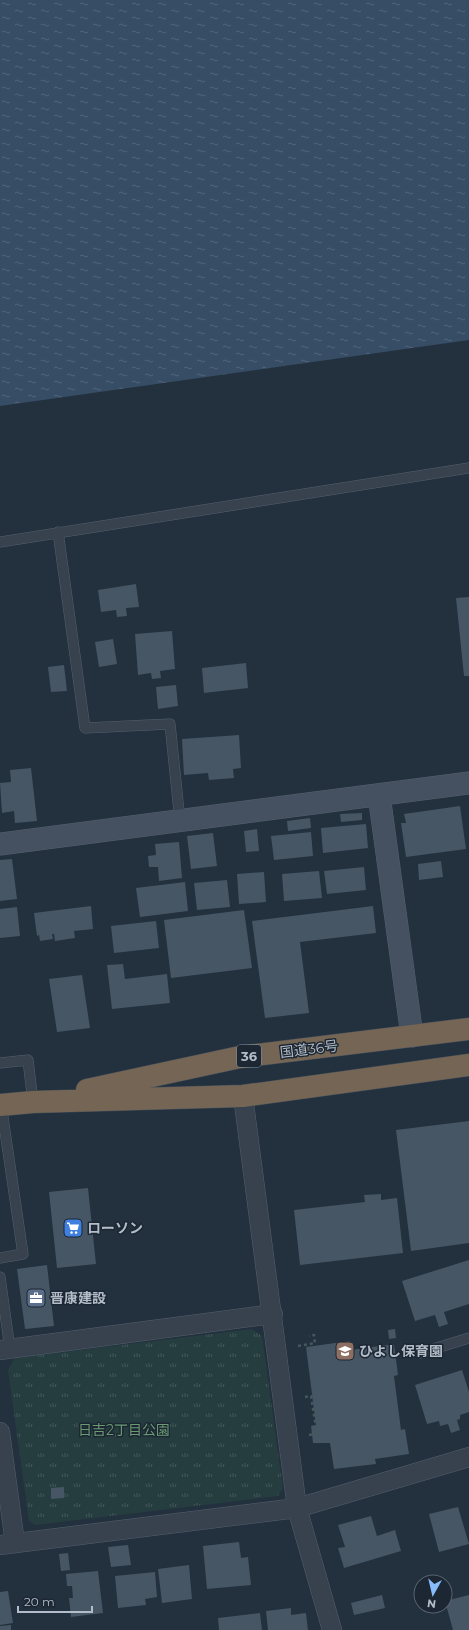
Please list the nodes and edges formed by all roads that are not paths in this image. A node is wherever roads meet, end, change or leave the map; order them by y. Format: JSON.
{"nodes":[{"id":1,"x":469,"y":468,"type":"edge"},
{"id":2,"x":58,"y":532,"type":"junction"},
{"id":3,"x":0,"y":542,"type":"edge"},
{"id":4,"x":469,"y":784,"type":"edge"},
{"id":5,"x":379,"y":795,"type":"junction"},
{"id":6,"x":180,"y":821,"type":"junction"},
{"id":7,"x":0,"y":844,"type":"edge"},
{"id":8,"x":469,"y":1029,"type":"edge"},
{"id":9,"x":412,"y":1036,"type":"junction"},
{"id":10,"x":0,"y":1063,"type":"edge"},
{"id":11,"x":469,"y":1065,"type":"edge"},
{"id":12,"x":243,"y":1096,"type":"junction"},
{"id":13,"x":33,"y":1102,"type":"junction"},
{"id":14,"x":1,"y":1104,"type":"edge"},
{"id":15,"x":0,"y":1258,"type":"edge"},
{"id":16,"x":0,"y":1277,"type":"edge"},
{"id":17,"x":273,"y":1314,"type":"junction"},
{"id":18,"x":469,"y":1338,"type":"edge"},
{"id":19,"x":5,"y":1350,"type":"edge"},
{"id":20,"x":420,"y":1353,"type":"dead end"},
{"id":21,"x":0,"y":1432,"type":"edge"},
{"id":22,"x":469,"y":1457,"type":"edge"},
{"id":23,"x":298,"y":1508,"type":"junction"},
{"id":24,"x":7,"y":1544,"type":"edge"},
{"id":25,"x":332,"y":1630,"type":"edge"}],
"edges":[{"from":1,"to":2,"type":"lane"},
{"from":2,"to":3,"type":"lane"},
{"from":2,"to":6,"type":"lane"},
{"from":4,"to":5,"type":"street"},
{"from":5,"to":6,"type":"street"},
{"from":5,"to":9,"type":"street"},
{"from":6,"to":7,"type":"street"},
{"from":8,"to":9,"type":"highway","name":"国道36号","number":"36"},
{"from":9,"to":13,"type":"highway","name":"国道36号","number":"36"},
{"from":10,"to":13,"type":"lane"},
{"from":11,"to":12,"type":"highway","name":"国道36号","number":"36"},
{"from":12,"to":13,"type":"highway","name":"国道36号","number":"36"},
{"from":12,"to":17,"type":"street"},
{"from":13,"to":14,"type":"highway","name":"国道36号","number":"36"},
{"from":14,"to":15,"type":"lane"},
{"from":16,"to":19,"type":"lane"},
{"from":17,"to":19,"type":"street"},
{"from":17,"to":23,"type":"street"},
{"from":18,"to":20,"type":"lane"},
{"from":21,"to":24,"type":"street"},
{"from":22,"to":23,"type":"street"},
{"from":23,"to":24,"type":"street"},
{"from":23,"to":25,"type":"street"}]}
